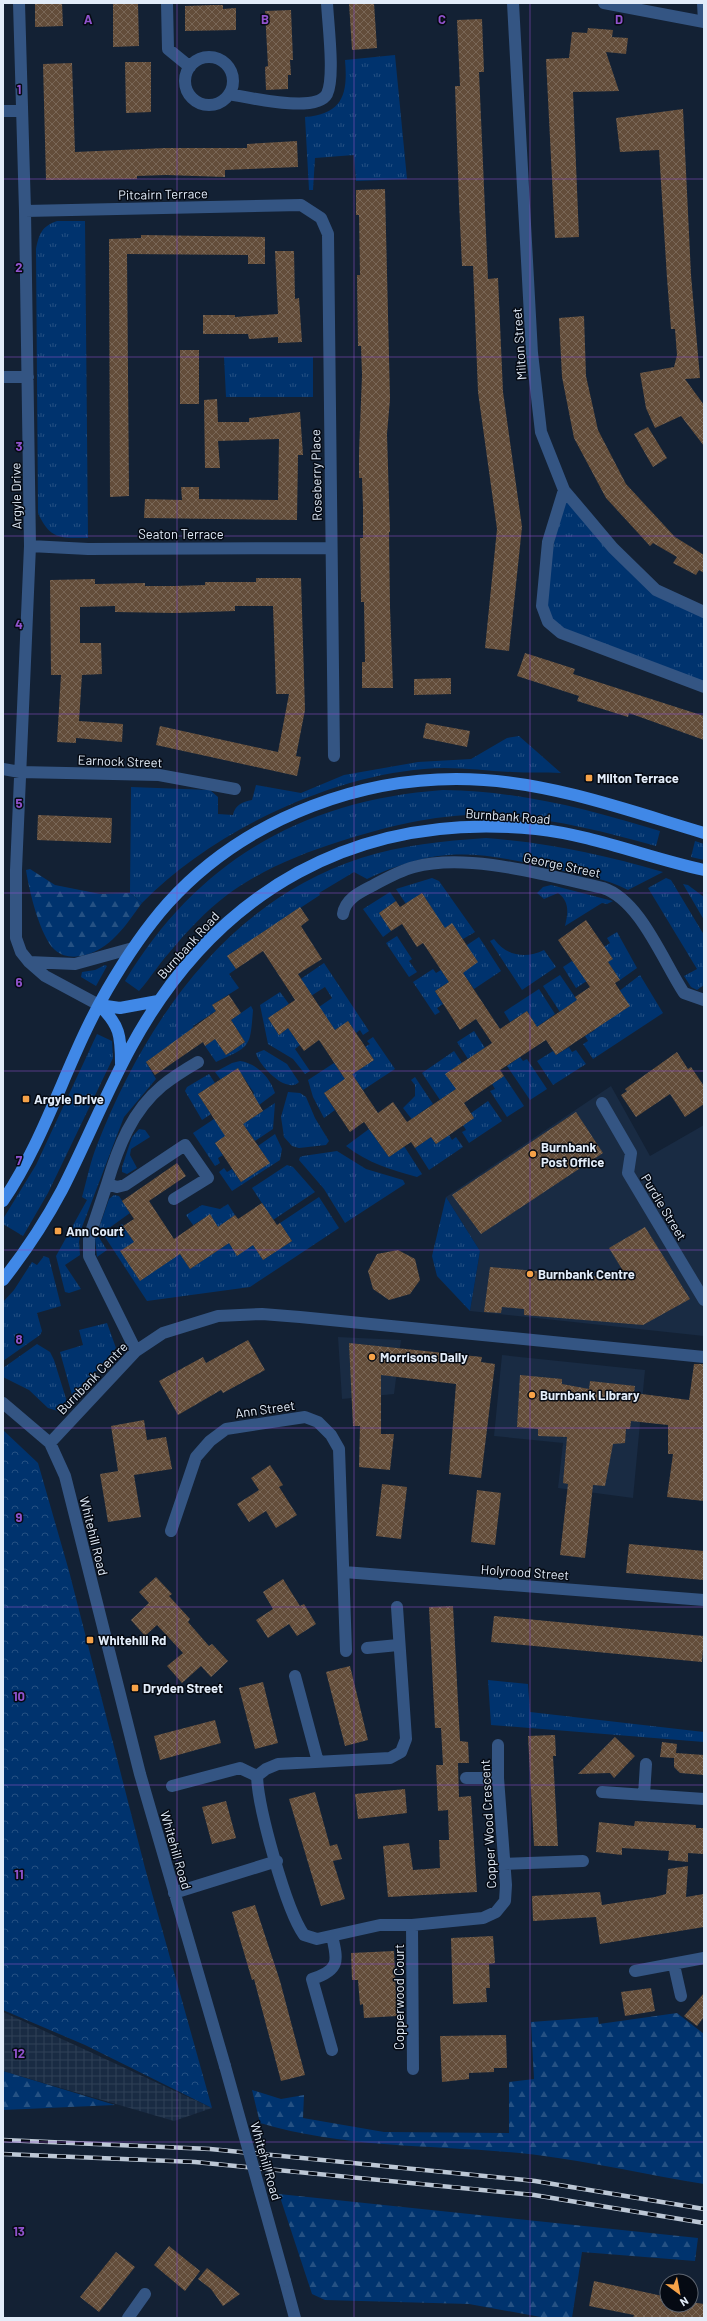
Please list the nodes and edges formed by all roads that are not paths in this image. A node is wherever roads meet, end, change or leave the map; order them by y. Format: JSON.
{"nodes":[{"id":1,"x":19,"y":3,"type":"edge"},
{"id":2,"x":167,"y":3,"type":"edge"},
{"id":3,"x":327,"y":3,"type":"edge"},
{"id":4,"x":513,"y":3,"type":"edge"},
{"id":5,"x":604,"y":3,"type":"edge"},
{"id":6,"x":703,"y":3,"type":"edge"},
{"id":7,"x":704,"y":22,"type":"edge"},
{"id":8,"x":190,"y":67,"type":"junction"},
{"id":9,"x":229,"y":94,"type":"junction"},
{"id":10,"x":3,"y":110,"type":"edge"},
{"id":11,"x":21,"y":111,"type":"junction"},
{"id":12,"x":301,"y":205,"type":"joint"},
{"id":13,"x":25,"y":211,"type":"junction"},
{"id":14,"x":3,"y":377,"type":"edge"},
{"id":15,"x":28,"y":377,"type":"junction"},
{"id":16,"x":564,"y":490,"type":"junction"},
{"id":17,"x":30,"y":546,"type":"junction"},
{"id":18,"x":331,"y":548,"type":"junction"},
{"id":19,"x":704,"y":612,"type":"edge"},
{"id":20,"x":704,"y":687,"type":"edge"},
{"id":21,"x":334,"y":756,"type":"dead end"},
{"id":22,"x":3,"y":769,"type":"edge"},
{"id":23,"x":20,"y":772,"type":"junction"},
{"id":24,"x":235,"y":789,"type":"dead end"},
{"id":25,"x":704,"y":832,"type":"edge"},
{"id":26,"x":704,"y":870,"type":"edge"},
{"id":27,"x":343,"y":914,"type":"dead end"},
{"id":28,"x":133,"y":948,"type":"junction"},
{"id":29,"x":29,"y":962,"type":"junction"},
{"id":30,"x":704,"y":1000,"type":"edge"},
{"id":31,"x":158,"y":1001,"type":"junction"},
{"id":32,"x":99,"y":1005,"type":"junction"},
{"id":33,"x":198,"y":1062,"type":"dead end"},
{"id":34,"x":120,"y":1068,"type":"junction"},
{"id":35,"x":602,"y":1103,"type":"dead end"},
{"id":36,"x":107,"y":1184,"type":"junction"},
{"id":37,"x":174,"y":1200,"type":"dead end"},
{"id":38,"x":3,"y":1201,"type":"edge"},
{"id":39,"x":3,"y":1280,"type":"edge"},
{"id":40,"x":704,"y":1300,"type":"edge"},
{"id":41,"x":136,"y":1351,"type":"junction"},
{"id":42,"x":704,"y":1357,"type":"edge"},
{"id":43,"x":4,"y":1405,"type":"edge"},
{"id":44,"x":50,"y":1443,"type":"junction"},
{"id":45,"x":171,"y":1531,"type":"dead end"},
{"id":46,"x":344,"y":1572,"type":"junction"},
{"id":47,"x":704,"y":1600,"type":"edge"},
{"id":48,"x":397,"y":1607,"type":"dead end"},
{"id":49,"x":398,"y":1645,"type":"junction"},
{"id":50,"x":367,"y":1648,"type":"dead end"},
{"id":51,"x":346,"y":1651,"type":"dead end"},
{"id":52,"x":295,"y":1676,"type":"dead end"},
{"id":53,"x":498,"y":1745,"type":"dead end"},
{"id":54,"x":318,"y":1762,"type":"junction"},
{"id":55,"x":646,"y":1764,"type":"dead end"},
{"id":56,"x":257,"y":1776,"type":"junction"},
{"id":57,"x":466,"y":1778,"type":"dead end"},
{"id":58,"x":498,"y":1778,"type":"junction"},
{"id":59,"x":172,"y":1786,"type":"dead end"},
{"id":60,"x":602,"y":1792,"type":"dead end"},
{"id":61,"x":644,"y":1795,"type":"junction"},
{"id":62,"x":704,"y":1800,"type":"edge"},
{"id":63,"x":277,"y":1861,"type":"junction"},
{"id":64,"x":583,"y":1861,"type":"dead end"},
{"id":65,"x":504,"y":1864,"type":"junction"},
{"id":66,"x":174,"y":1893,"type":"junction"},
{"id":67,"x":412,"y":1925,"type":"junction"},
{"id":68,"x":332,"y":1936,"type":"junction"},
{"id":69,"x":704,"y":1958,"type":"edge"},
{"id":70,"x":674,"y":1965,"type":"junction"},
{"id":71,"x":635,"y":1971,"type":"dead end"},
{"id":72,"x":681,"y":1996,"type":"dead end"},
{"id":73,"x":332,"y":2050,"type":"dead end"},
{"id":74,"x":413,"y":2069,"type":"dead end"},
{"id":75,"x":145,"y":2294,"type":"dead end"},
{"id":76,"x":128,"y":2318,"type":"edge"},
{"id":77,"x":295,"y":2318,"type":"edge"}],
"edges":[{"from":1,"to":11,"type":"street","name":"Argyle Drive"},
{"from":2,"to":8,"type":"street"},
{"from":3,"to":9,"type":"street"},
{"from":4,"to":16,"type":"street","name":"Milton Street"},
{"from":5,"to":7,"type":"street"},
{"from":6,"to":7,"type":"street"},
{"from":8,"to":9,"type":"street"},
{"from":8,"to":9,"type":"street"},
{"from":10,"to":11,"type":"street"},
{"from":11,"to":13,"type":"street","name":"Argyle Drive"},
{"from":12,"to":13,"type":"street","name":"Pitcairn Terrace"},
{"from":12,"to":18,"type":"street","name":"Roseberry Place"},
{"from":13,"to":15,"type":"street","name":"Argyle Drive"},
{"from":14,"to":15,"type":"street"},
{"from":15,"to":17,"type":"street","name":"Argyle Drive"},
{"from":16,"to":19,"type":"street","name":"Milton Street"},
{"from":16,"to":20,"type":"street"},
{"from":17,"to":18,"type":"street","name":"Seaton Terrace"},
{"from":17,"to":23,"type":"street","name":"Argyle Drive"},
{"from":18,"to":21,"type":"street","name":"Roseberry Place"},
{"from":22,"to":23,"type":"street","name":"Earnock Street"},
{"from":23,"to":24,"type":"street","name":"Earnock Street"},
{"from":23,"to":29,"type":"street","name":"Argyle Drive"},
{"from":25,"to":28,"type":"main road"},
{"from":26,"to":31,"type":"main road","name":"Burnbank Road"},
{"from":27,"to":30,"type":"street","name":"George Street"},
{"from":28,"to":29,"type":"street"},
{"from":28,"to":32,"type":"main road"},
{"from":29,"to":32,"type":"street","name":"Argyle Drive"},
{"from":31,"to":32,"type":"main road"},
{"from":31,"to":34,"type":"main road","name":"Burnbank Road"},
{"from":32,"to":34,"type":"main road"},
{"from":32,"to":38,"type":"main road"},
{"from":33,"to":36,"type":"street"},
{"from":34,"to":39,"type":"main road","name":"Burnbank Road"},
{"from":35,"to":40,"type":"street","name":"Purdie Street"},
{"from":36,"to":37,"type":"street"},
{"from":36,"to":41,"type":"street"},
{"from":41,"to":42,"type":"street","name":"Burnbank Centre"},
{"from":41,"to":44,"type":"street","name":"Burnbank Centre"},
{"from":43,"to":44,"type":"street","name":"Whitehill Road"},
{"from":44,"to":66,"type":"street","name":"Whitehill Road"},
{"from":45,"to":46,"type":"street","name":"Ann Street"},
{"from":46,"to":47,"type":"street","name":"Holyrood Street"},
{"from":46,"to":51,"type":"street","name":"Ann Street"},
{"from":48,"to":49,"type":"street"},
{"from":49,"to":50,"type":"street"},
{"from":49,"to":54,"type":"street"},
{"from":52,"to":54,"type":"street"},
{"from":53,"to":58,"type":"street","name":"Copper Wood Crescent"},
{"from":54,"to":56,"type":"street"},
{"from":55,"to":61,"type":"street"},
{"from":56,"to":59,"type":"street"},
{"from":56,"to":63,"type":"street","name":"Copper Wood Crescent"},
{"from":57,"to":58,"type":"street","name":"Copper Wood Crescent"},
{"from":58,"to":65,"type":"street","name":"Copper Wood Crescent"},
{"from":60,"to":61,"type":"street"},
{"from":61,"to":62,"type":"street"},
{"from":63,"to":66,"type":"street"},
{"from":63,"to":68,"type":"street","name":"Copper Wood Crescent"},
{"from":64,"to":65,"type":"street"},
{"from":65,"to":67,"type":"street","name":"Copper Wood Crescent"},
{"from":66,"to":77,"type":"street","name":"Whitehill Road","bridge":true},
{"from":67,"to":68,"type":"street","name":"Copper Wood Crescent"},
{"from":67,"to":74,"type":"street","name":"Copperwood Court"},
{"from":68,"to":73,"type":"street"},
{"from":69,"to":70,"type":"street"},
{"from":70,"to":71,"type":"street"},
{"from":70,"to":72,"type":"street"},
{"from":75,"to":76,"type":"street"}]}
